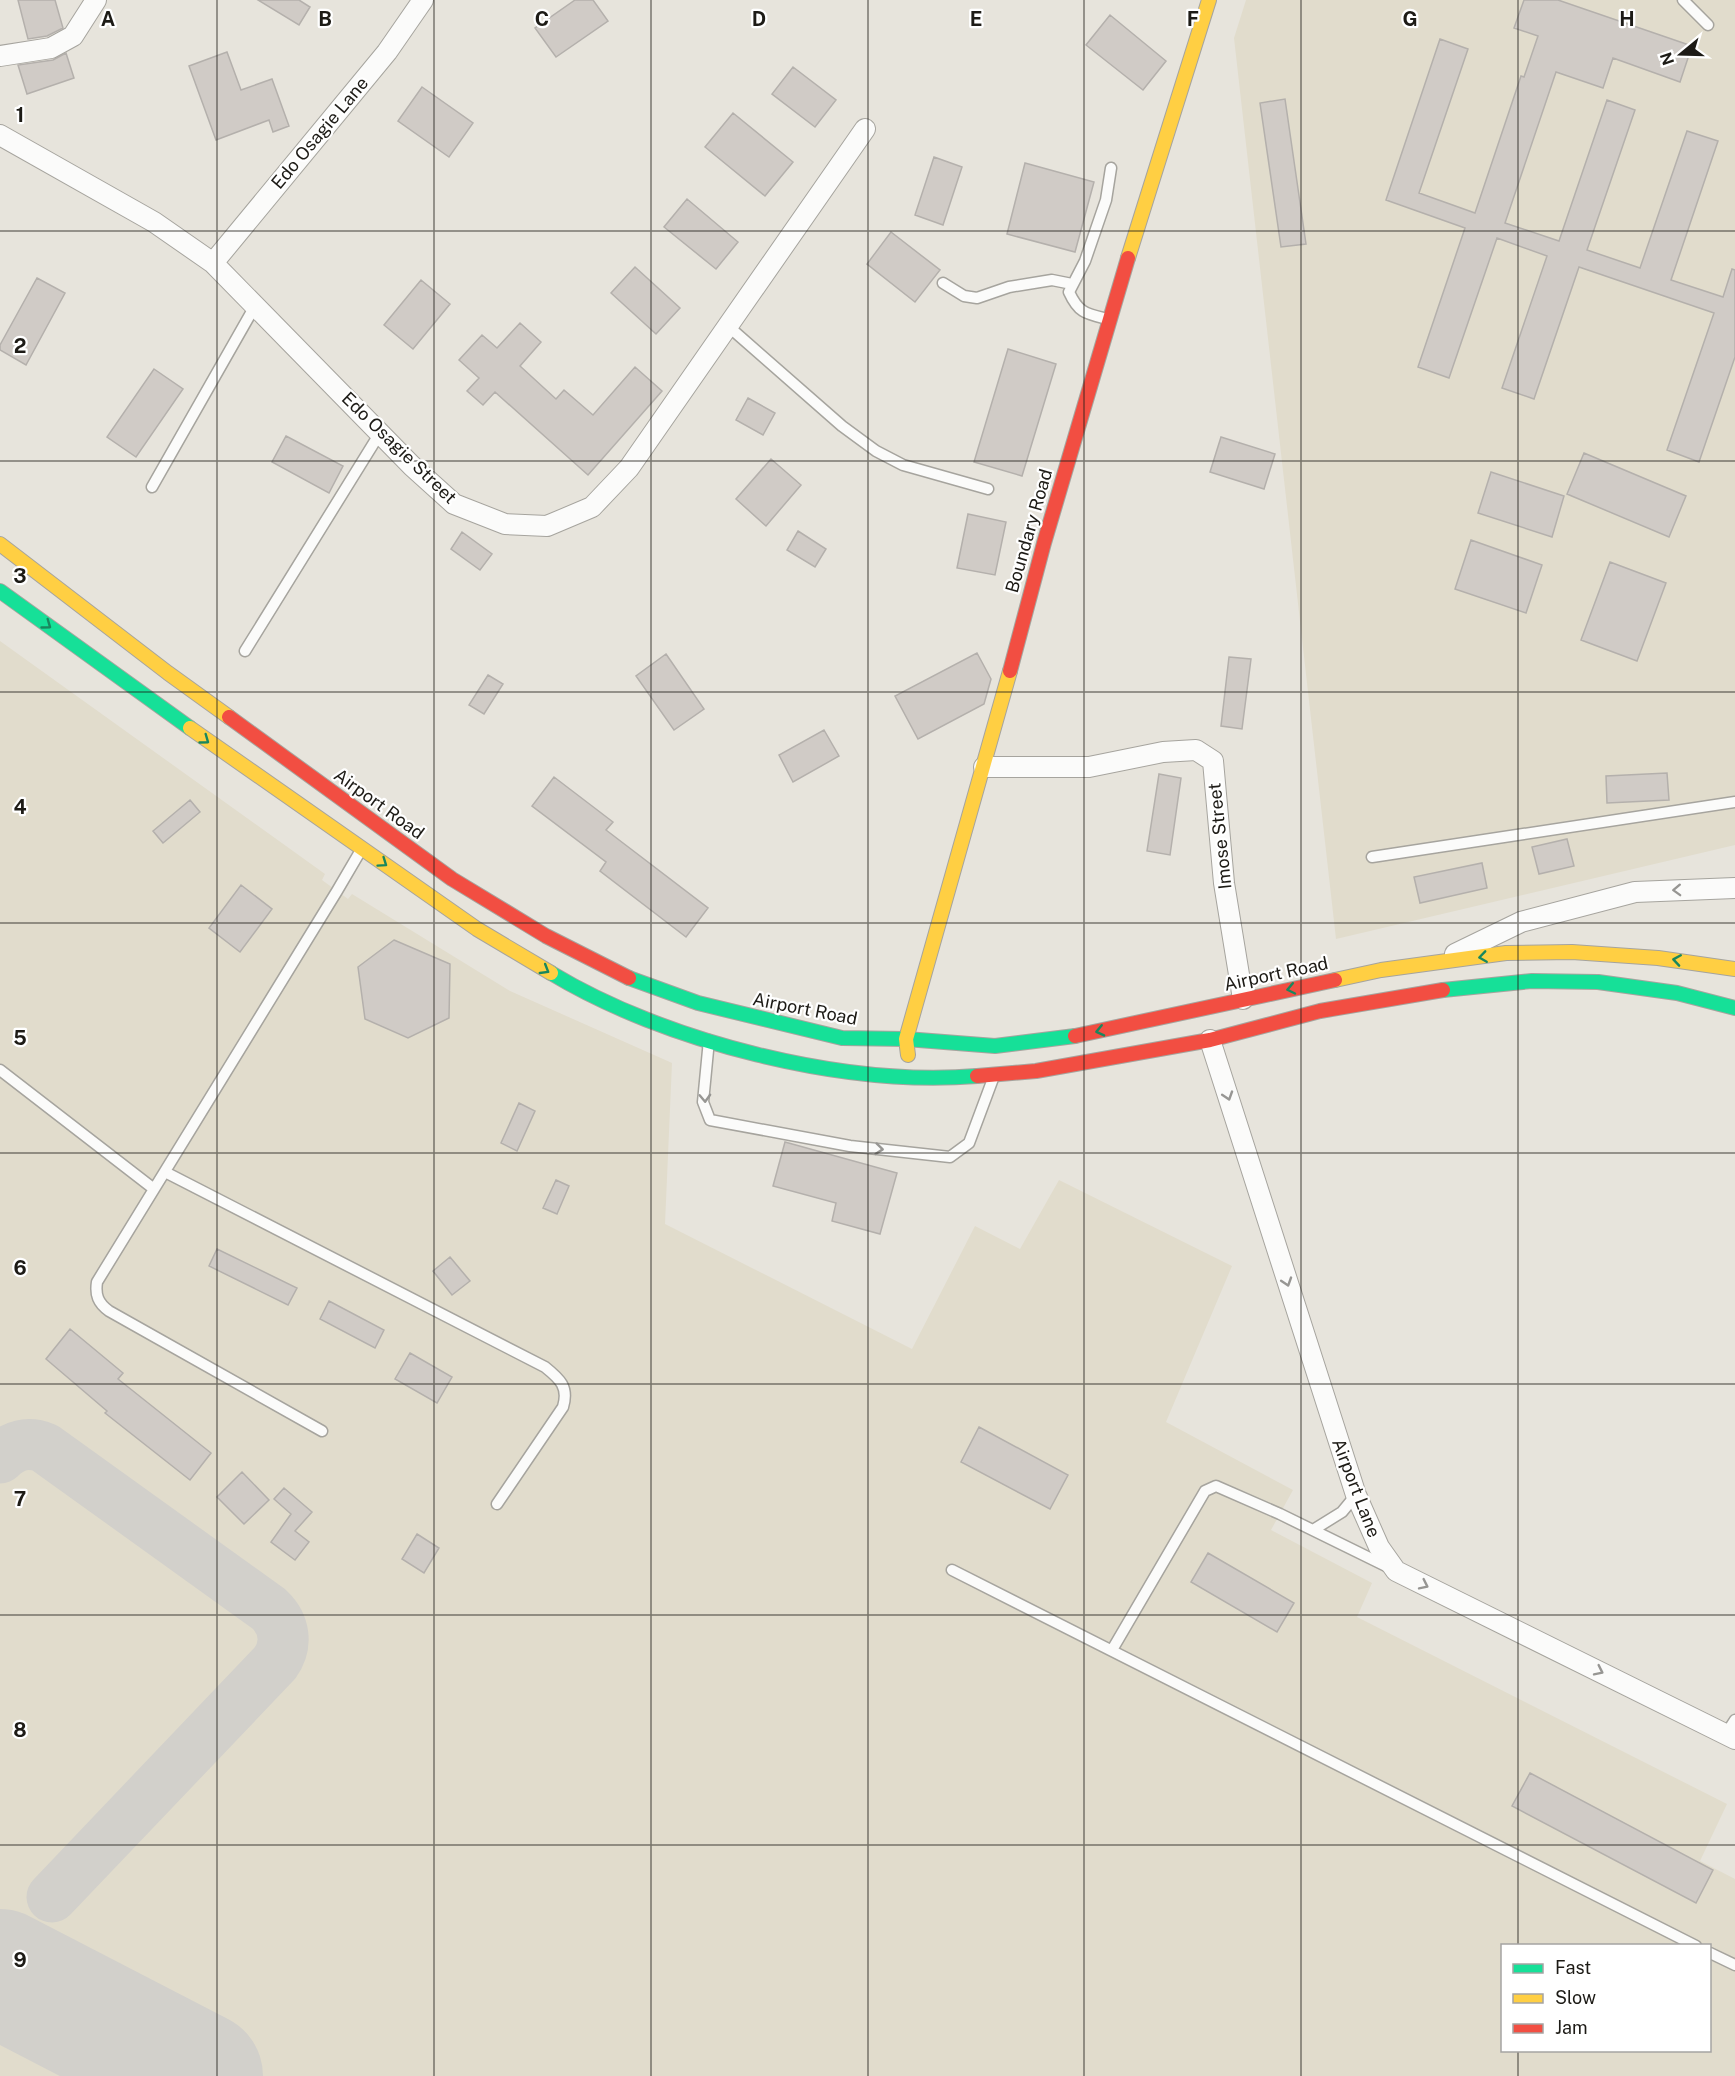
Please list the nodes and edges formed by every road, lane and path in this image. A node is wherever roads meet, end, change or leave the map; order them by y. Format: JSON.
{"nodes":[{"id":1,"x":96,"y":0,"type":"edge"},
{"id":2,"x":423,"y":0,"type":"edge"},
{"id":3,"x":1209,"y":0,"type":"edge"},
{"id":4,"x":1683,"y":0,"type":"edge"},
{"id":5,"x":1708,"y":25,"type":"dead end"},
{"id":6,"x":0,"y":56,"type":"edge"},
{"id":7,"x":865,"y":129,"type":"dead end"},
{"id":8,"x":0,"y":135,"type":"edge"},
{"id":9,"x":1111,"y":168,"type":"dead end"},
{"id":10,"x":213,"y":263,"type":"junction"},
{"id":11,"x":943,"y":283,"type":"dead end"},
{"id":12,"x":1072,"y":284,"type":"junction"},
{"id":13,"x":255,"y":306,"type":"junction"},
{"id":14,"x":1109,"y":319,"type":"junction"},
{"id":15,"x":728,"y":326,"type":"junction"},
{"id":16,"x":380,"y":433,"type":"junction"},
{"id":17,"x":152,"y":488,"type":"dead end"},
{"id":18,"x":988,"y":489,"type":"dead end"},
{"id":19,"x":0,"y":544,"type":"edge"},
{"id":20,"x":0,"y":591,"type":"edge"},
{"id":21,"x":245,"y":651,"type":"dead end"},
{"id":22,"x":984,"y":767,"type":"junction"},
{"id":23,"x":1735,"y":802,"type":"edge"},
{"id":24,"x":362,"y":848,"type":"junction"},
{"id":25,"x":1372,"y":857,"type":"dead end"},
{"id":26,"x":1735,"y":888,"type":"edge"},
{"id":27,"x":1735,"y":969,"type":"edge"},
{"id":28,"x":1434,"y":977,"type":"junction"},
{"id":29,"x":1243,"y":999,"type":"junction"},
{"id":30,"x":1735,"y":1008,"type":"edge"},
{"id":31,"x":906,"y":1039,"type":"junction"},
{"id":32,"x":709,"y":1040,"type":"junction"},
{"id":33,"x":1210,"y":1040,"type":"junction"},
{"id":34,"x":0,"y":1070,"type":"edge"},
{"id":35,"x":994,"y":1075,"type":"junction"},
{"id":36,"x":911,"y":1076,"type":"junction"},
{"id":37,"x":165,"y":1172,"type":"junction"},
{"id":38,"x":154,"y":1189,"type":"junction"},
{"id":39,"x":322,"y":1431,"type":"dead end"},
{"id":40,"x":1356,"y":1495,"type":"junction"},
{"id":41,"x":496,"y":1504,"type":"dead end"},
{"id":42,"x":1313,"y":1530,"type":"junction"},
{"id":43,"x":952,"y":1570,"type":"dead end"},
{"id":44,"x":1396,"y":1571,"type":"junction"},
{"id":45,"x":1112,"y":1650,"type":"junction"},
{"id":46,"x":1732,"y":1731,"type":"edge"},
{"id":47,"x":1691,"y":1944,"type":"edge"},
{"id":48,"x":1711,"y":1953,"type":"edge"},
{"id":49,"x":1735,"y":1965,"type":"edge"}],
"edges":[{"from":1,"to":6,"type":"street"},
{"from":2,"to":10,"type":"street","name":"Edo Osagie Lane"},
{"from":3,"to":14,"type":"main road","name":"Boundary Road"},
{"from":4,"to":5,"type":"lane"},
{"from":7,"to":15,"type":"street","name":"Edo Osagie Street"},
{"from":8,"to":10,"type":"street","name":"Edo Osagie Street"},
{"from":9,"to":12,"type":"lane"},
{"from":10,"to":13,"type":"street","name":"Edo Osagie Street"},
{"from":11,"to":12,"type":"lane"},
{"from":12,"to":14,"type":"lane"},
{"from":13,"to":16,"type":"street","name":"Edo Osagie Street"},
{"from":13,"to":17,"type":"lane"},
{"from":14,"to":22,"type":"main road","name":"Boundary Road"},
{"from":15,"to":16,"type":"street","name":"Edo Osagie Street"},
{"from":15,"to":18,"type":"lane"},
{"from":16,"to":21,"type":"lane"},
{"from":19,"to":31,"type":"main road","name":"Airport Road"},
{"from":20,"to":24,"type":"main road","name":"Airport Road","one_way":true},
{"from":22,"to":29,"type":"street","name":"Imose Street"},
{"from":22,"to":31,"type":"main road","name":"Boundary Road"},
{"from":23,"to":25,"type":"lane"},
{"from":24,"to":32,"type":"main road","name":"Airport Road","one_way":true},
{"from":24,"to":37,"type":"lane"},
{"from":26,"to":28,"type":"street","one_way":true},
{"from":27,"to":28,"type":"main road","name":"Airport Road","one_way":true},
{"from":28,"to":29,"type":"main road","name":"Airport Road","one_way":true},
{"from":28,"to":30,"type":"main road","name":"Airport Road"},
{"from":28,"to":33,"type":"main road","name":"Airport Road"},
{"from":29,"to":31,"type":"main road","name":"Airport Road","one_way":true},
{"from":31,"to":36,"type":"main road","name":"Boundary Road"},
{"from":32,"to":35,"type":"lane","one_way":true},
{"from":32,"to":36,"type":"main road","name":"Airport Road"},
{"from":33,"to":35,"type":"main road","name":"Airport Road"},
{"from":33,"to":40,"type":"street","name":"Airport Lane","one_way":true},
{"from":34,"to":38,"type":"lane"},
{"from":35,"to":36,"type":"main road","name":"Airport Road"},
{"from":37,"to":38,"type":"lane"},
{"from":37,"to":41,"type":"lane"},
{"from":38,"to":39,"type":"lane"},
{"from":40,"to":42,"type":"lane"},
{"from":40,"to":44,"type":"street","name":"Airport Lane"},
{"from":42,"to":44,"type":"lane"},
{"from":42,"to":45,"type":"lane"},
{"from":43,"to":45,"type":"lane"},
{"from":44,"to":46,"type":"street","name":"Airport Lane","one_way":true},
{"from":45,"to":47,"type":"lane"},
{"from":48,"to":49,"type":"lane"}]}
